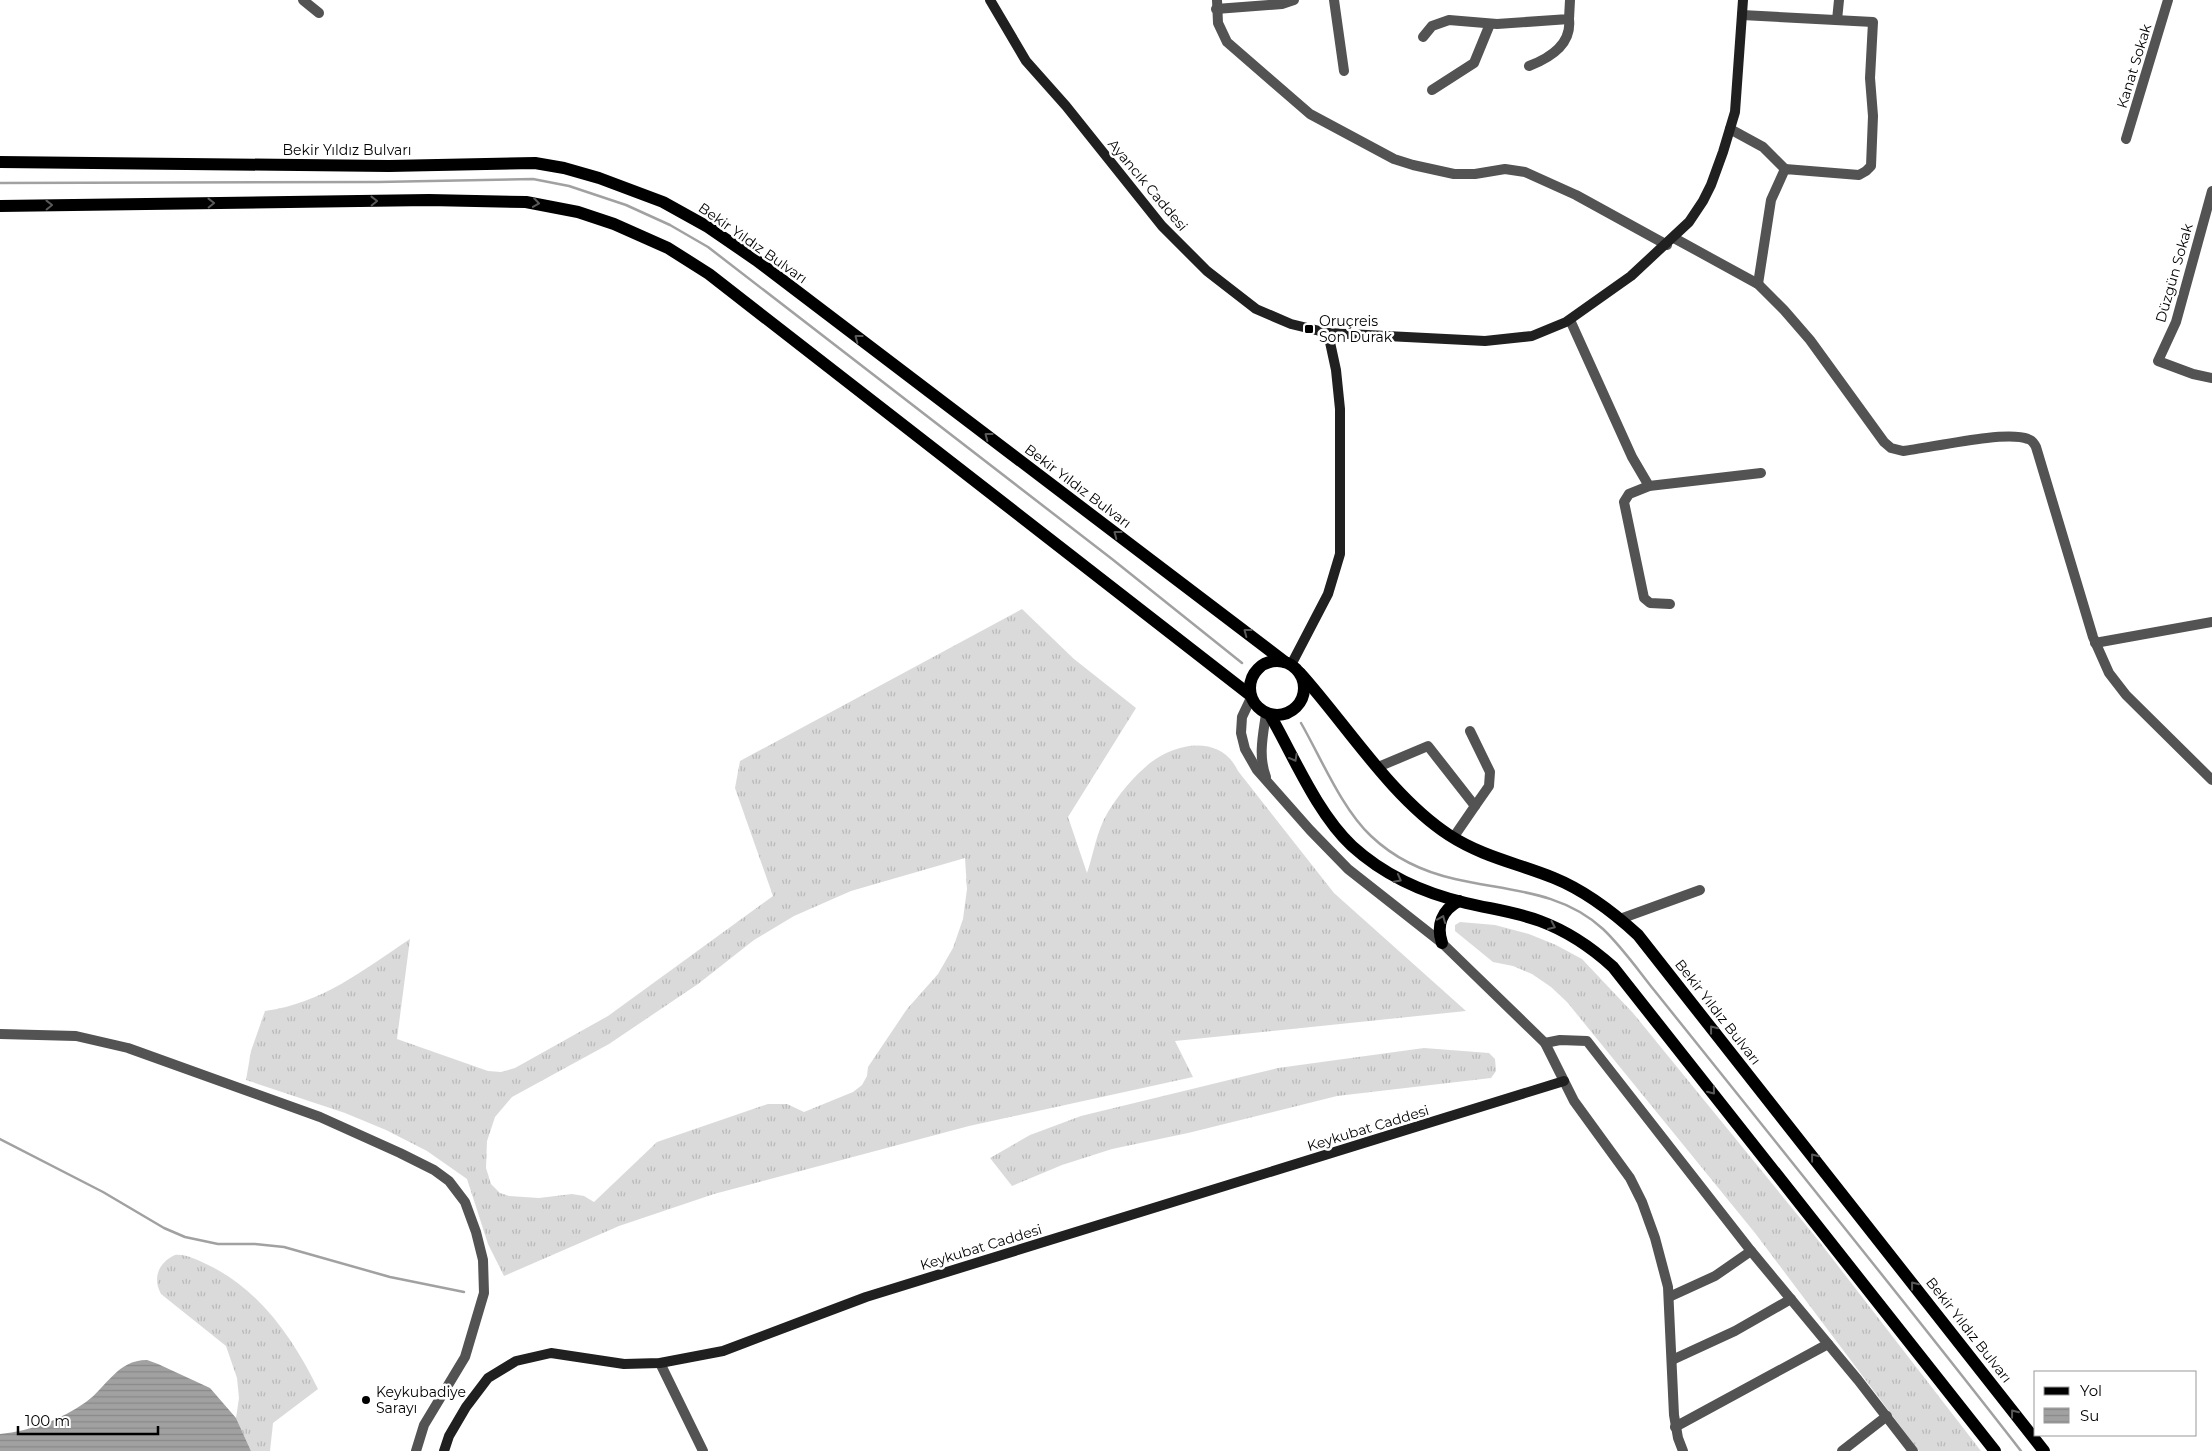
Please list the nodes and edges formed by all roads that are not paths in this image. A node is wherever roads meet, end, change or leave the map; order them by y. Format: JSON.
{"nodes":[{"id":1,"x":303,"y":0,"type":"edge"},
{"id":2,"x":990,"y":0,"type":"edge"},
{"id":3,"x":1294,"y":0,"type":"edge"},
{"id":4,"x":1334,"y":0,"type":"edge"},
{"id":5,"x":1570,"y":0,"type":"edge"},
{"id":6,"x":1743,"y":0,"type":"edge"},
{"id":7,"x":1840,"y":0,"type":"edge"},
{"id":8,"x":2168,"y":0,"type":"edge"},
{"id":9,"x":1217,"y":4,"type":"edge"},
{"id":10,"x":319,"y":13,"type":"dead end"},
{"id":11,"x":1742,"y":15,"type":"junction"},
{"id":12,"x":1569,"y":19,"type":"junction"},
{"id":13,"x":1837,"y":20,"type":"junction"},
{"id":14,"x":1490,"y":24,"type":"junction"},
{"id":15,"x":1423,"y":37,"type":"dead end"},
{"id":16,"x":1529,"y":66,"type":"dead end"},
{"id":17,"x":1344,"y":71,"type":"dead end"},
{"id":18,"x":1432,"y":90,"type":"dead end"},
{"id":19,"x":1730,"y":129,"type":"junction"},
{"id":20,"x":2126,"y":139,"type":"dead end"},
{"id":21,"x":0,"y":162,"type":"edge"},
{"id":22,"x":1785,"y":169,"type":"junction"},
{"id":23,"x":2212,"y":191,"type":"edge"},
{"id":24,"x":0,"y":206,"type":"edge"},
{"id":25,"x":1670,"y":241,"type":"junction"},
{"id":26,"x":1758,"y":284,"type":"junction"},
{"id":27,"x":1570,"y":320,"type":"junction"},
{"id":28,"x":1328,"y":333,"type":"junction"},
{"id":29,"x":2212,"y":378,"type":"edge"},
{"id":30,"x":1761,"y":473,"type":"dead end"},
{"id":31,"x":1649,"y":486,"type":"junction"},
{"id":32,"x":1670,"y":604,"type":"dead end"},
{"id":33,"x":2212,"y":622,"type":"edge"},
{"id":34,"x":2095,"y":643,"type":"junction"},
{"id":35,"x":1292,"y":667,"type":"junction"},
{"id":36,"x":1250,"y":697,"type":"junction"},
{"id":37,"x":1268,"y":714,"type":"junction"},
{"id":38,"x":1470,"y":731,"type":"dead end"},
{"id":39,"x":1378,"y":767,"type":"junction"},
{"id":40,"x":2212,"y":780,"type":"edge"},
{"id":41,"x":1268,"y":782,"type":"junction"},
{"id":42,"x":1475,"y":806,"type":"junction"},
{"id":43,"x":1453,"y":838,"type":"junction"},
{"id":44,"x":1700,"y":890,"type":"dead end"},
{"id":45,"x":1458,"y":901,"type":"junction"},
{"id":46,"x":1620,"y":919,"type":"junction"},
{"id":47,"x":1442,"y":943,"type":"junction"},
{"id":48,"x":0,"y":1034,"type":"edge"},
{"id":49,"x":1545,"y":1043,"type":"junction"},
{"id":50,"x":1564,"y":1081,"type":"junction"},
{"id":51,"x":1751,"y":1251,"type":"junction"},
{"id":52,"x":1669,"y":1297,"type":"junction"},
{"id":53,"x":1791,"y":1299,"type":"junction"},
{"id":54,"x":1828,"y":1344,"type":"junction"},
{"id":55,"x":1672,"y":1360,"type":"junction"},
{"id":56,"x":660,"y":1363,"type":"junction"},
{"id":57,"x":1886,"y":1416,"type":"junction"},
{"id":58,"x":1676,"y":1426,"type":"junction"},
{"id":59,"x":416,"y":1451,"type":"edge"},
{"id":60,"x":444,"y":1451,"type":"edge"},
{"id":61,"x":703,"y":1451,"type":"edge"},
{"id":62,"x":1683,"y":1451,"type":"edge"},
{"id":63,"x":1842,"y":1451,"type":"edge"},
{"id":64,"x":1913,"y":1451,"type":"edge"},
{"id":65,"x":1995,"y":1451,"type":"edge"},
{"id":66,"x":2044,"y":1451,"type":"edge"}],
"edges":[{"from":1,"to":10,"type":"street"},
{"from":2,"to":28,"type":"street","name":"Ayancık Caddesi"},
{"from":3,"to":9,"type":"street"},
{"from":4,"to":17,"type":"street"},
{"from":5,"to":12,"type":"street"},
{"from":6,"to":11,"type":"street","name":"Ayancık Caddesi"},
{"from":7,"to":13,"type":"street"},
{"from":8,"to":20,"type":"street","name":"Kanat Sokak"},
{"from":9,"to":25,"type":"street"},
{"from":11,"to":13,"type":"street"},
{"from":11,"to":19,"type":"street","name":"Ayancık Caddesi"},
{"from":12,"to":14,"type":"street"},
{"from":12,"to":16,"type":"street"},
{"from":13,"to":22,"type":"street"},
{"from":14,"to":15,"type":"street"},
{"from":14,"to":18,"type":"street"},
{"from":19,"to":22,"type":"street"},
{"from":19,"to":25,"type":"street","name":"Ayancık Caddesi"},
{"from":35,"to":21,"type":"main road","name":"Bekir Yıldız Bulvarı","one_way":true},
{"from":22,"to":26,"type":"street"},
{"from":23,"to":29,"type":"street","name":"Düzgün Sokak"},
{"from":24,"to":36,"type":"main road","one_way":true},
{"from":25,"to":26,"type":"street"},
{"from":25,"to":27,"type":"street","name":"Ayancık Caddesi"},
{"from":26,"to":34,"type":"street"},
{"from":27,"to":28,"type":"street","name":"Ayancık Caddesi"},
{"from":27,"to":31,"type":"street"},
{"from":28,"to":35,"type":"street"},
{"from":30,"to":31,"type":"street"},
{"from":31,"to":32,"type":"street"},
{"from":33,"to":34,"type":"street"},
{"from":34,"to":40,"type":"street"},
{"from":35,"to":36,"type":"main road"},
{"from":35,"to":37,"type":"main road"},
{"from":35,"to":39,"type":"main road","name":"Bekir Yıldız Bulvarı"},
{"from":36,"to":37,"type":"main road"},
{"from":36,"to":41,"type":"street"},
{"from":37,"to":41,"type":"street"},
{"from":37,"to":45,"type":"main road","one_way":true},
{"from":38,"to":42,"type":"street"},
{"from":39,"to":42,"type":"street"},
{"from":39,"to":43,"type":"main road","name":"Bekir Yıldız Bulvarı"},
{"from":41,"to":47,"type":"street"},
{"from":42,"to":43,"type":"street"},
{"from":43,"to":46,"type":"main road","name":"Bekir Yıldız Bulvarı"},
{"from":44,"to":46,"type":"street"},
{"from":47,"to":45,"type":"main road","one_way":true},
{"from":45,"to":65,"type":"main road","one_way":true},
{"from":66,"to":46,"type":"main road","name":"Bekir Yıldız Bulvarı","one_way":true},
{"from":47,"to":49,"type":"street"},
{"from":48,"to":59,"type":"street"},
{"from":49,"to":50,"type":"street"},
{"from":49,"to":51,"type":"street"},
{"from":50,"to":52,"type":"street"},
{"from":50,"to":56,"type":"street","name":"Keykubat Caddesi"},
{"from":51,"to":52,"type":"street"},
{"from":51,"to":53,"type":"street"},
{"from":52,"to":55,"type":"street"},
{"from":53,"to":54,"type":"street"},
{"from":53,"to":55,"type":"street"},
{"from":54,"to":57,"type":"street"},
{"from":54,"to":58,"type":"street"},
{"from":55,"to":58,"type":"street"},
{"from":56,"to":60,"type":"street","name":"Keykubat Caddesi"},
{"from":56,"to":61,"type":"street"},
{"from":57,"to":63,"type":"street"},
{"from":57,"to":64,"type":"street"},
{"from":58,"to":62,"type":"street"}]}
